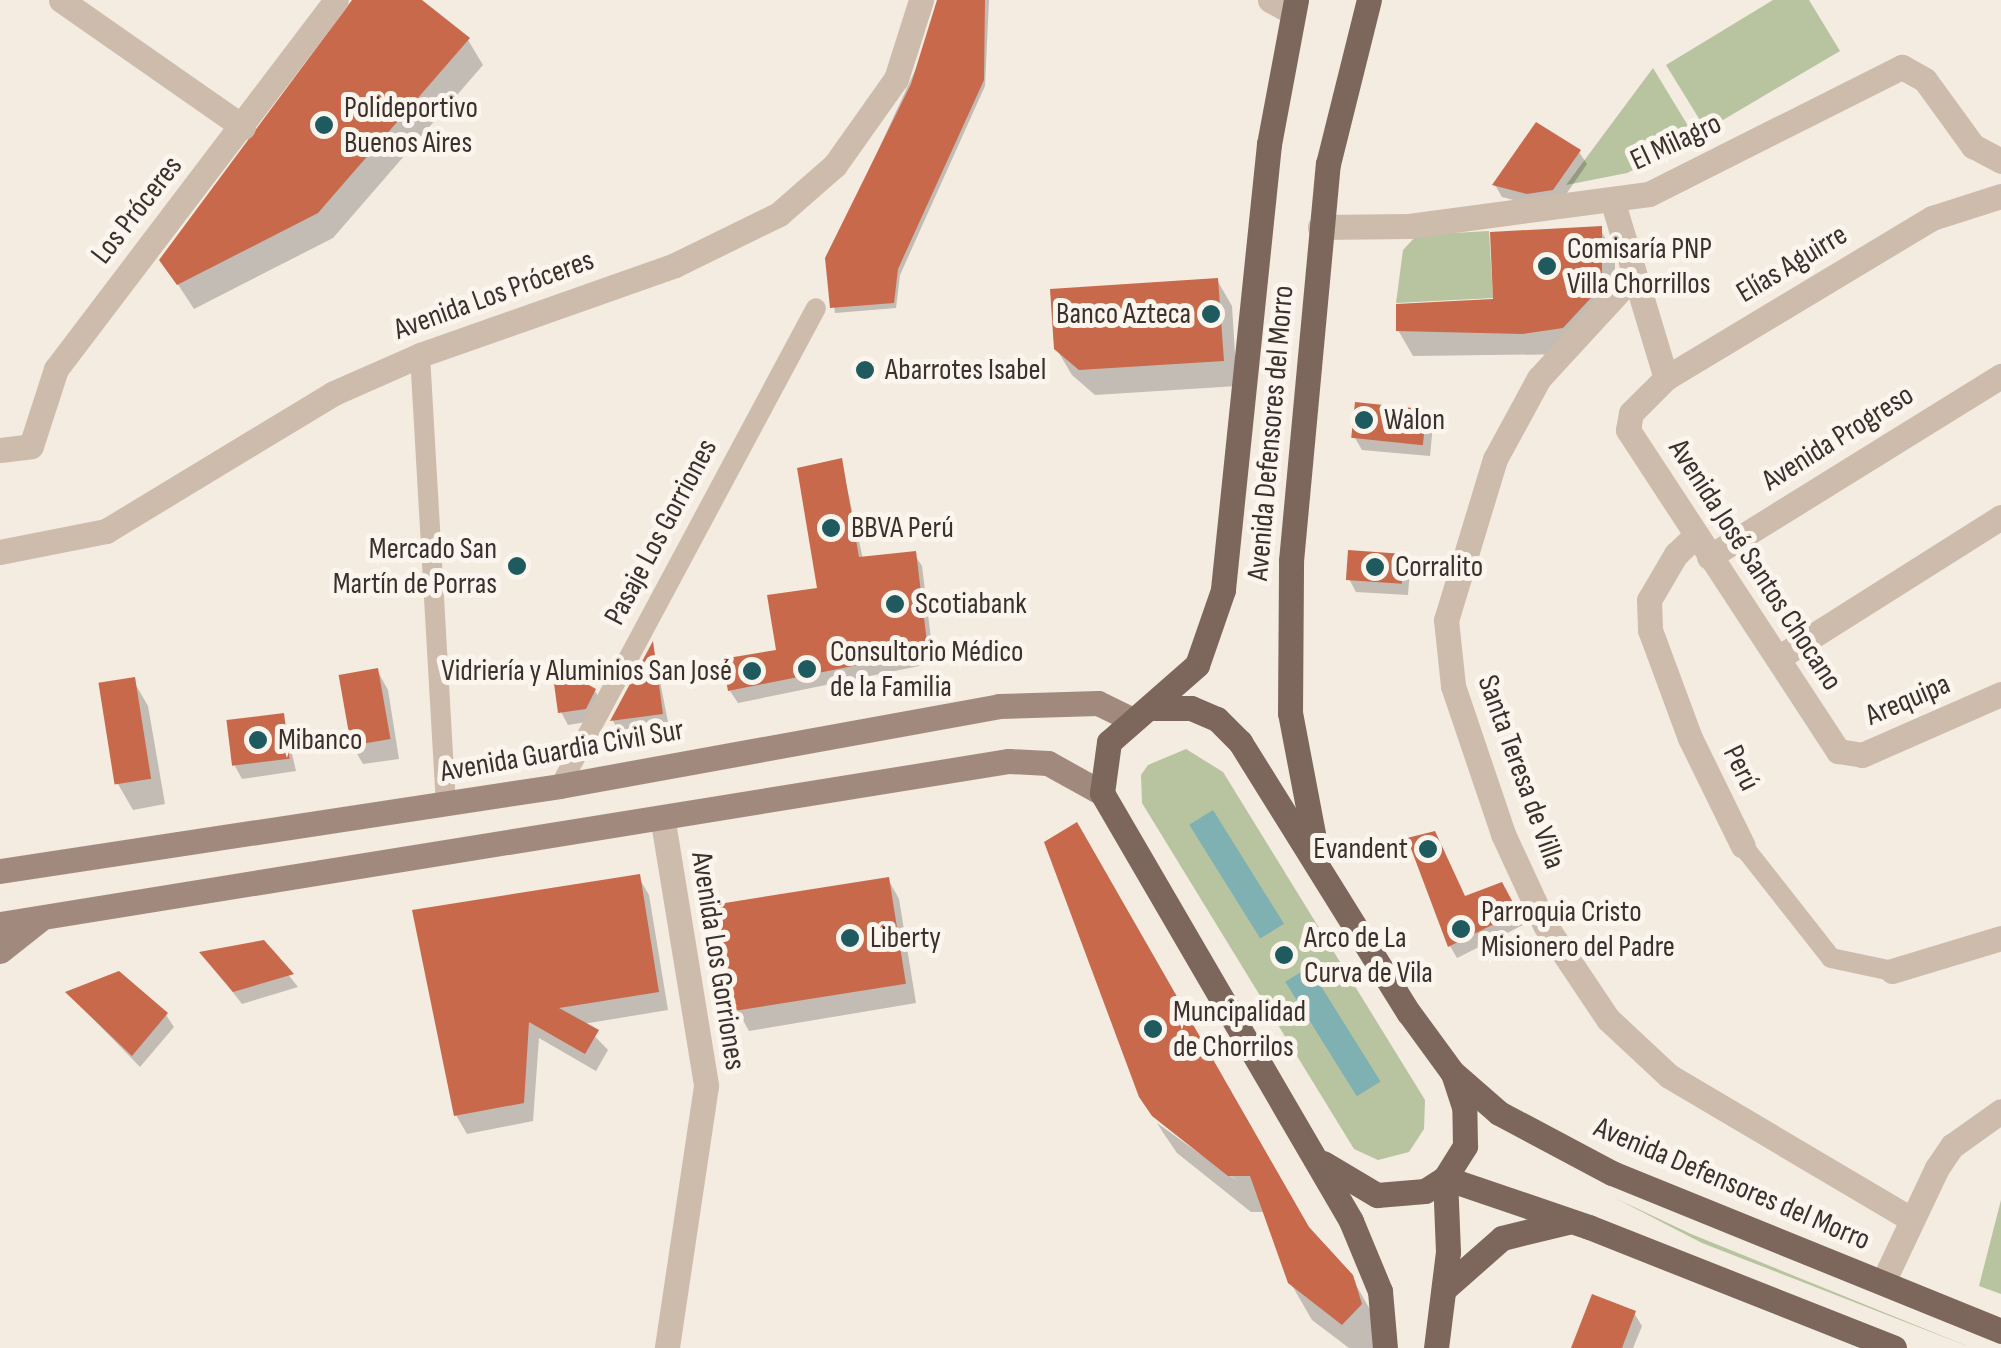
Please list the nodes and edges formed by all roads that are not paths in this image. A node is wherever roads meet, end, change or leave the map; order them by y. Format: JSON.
{"nodes":[{"id":1,"x":61,"y":0,"type":"edge"},
{"id":2,"x":336,"y":0,"type":"edge"},
{"id":3,"x":921,"y":0,"type":"edge"},
{"id":4,"x":1270,"y":0,"type":"edge"},
{"id":5,"x":1370,"y":0,"type":"edge"},
{"id":6,"x":1295,"y":7,"type":"edge"},
{"id":7,"x":242,"y":127,"type":"junction"},
{"id":8,"x":2001,"y":161,"type":"edge"},
{"id":9,"x":2001,"y":196,"type":"edge"},
{"id":10,"x":1613,"y":203,"type":"junction"},
{"id":11,"x":1320,"y":227,"type":"junction"},
{"id":12,"x":1632,"y":278,"type":"junction"},
{"id":13,"x":816,"y":308,"type":"dead end"},
{"id":14,"x":420,"y":355,"type":"junction"},
{"id":15,"x":2001,"y":376,"type":"edge"},
{"id":16,"x":1666,"y":378,"type":"junction"},
{"id":17,"x":1631,"y":412,"type":"joint"},
{"id":18,"x":0,"y":450,"type":"edge"},
{"id":19,"x":2001,"y":518,"type":"edge"},
{"id":20,"x":1702,"y":546,"type":"junction"},
{"id":21,"x":0,"y":552,"type":"edge"},
{"id":22,"x":1778,"y":658,"type":"junction"},
{"id":23,"x":2001,"y":694,"type":"edge"},
{"id":24,"x":1140,"y":713,"type":"junction"},
{"id":25,"x":1838,"y":751,"type":"joint"},
{"id":26,"x":560,"y":786,"type":"junction"},
{"id":27,"x":1102,"y":794,"type":"junction"},
{"id":28,"x":446,"y":804,"type":"junction"},
{"id":29,"x":663,"y":822,"type":"junction"},
{"id":30,"x":1743,"y":846,"type":"joint"},
{"id":31,"x":0,"y":871,"type":"edge"},
{"id":32,"x":1322,"y":873,"type":"junction"},
{"id":33,"x":43,"y":917,"type":"junction"},
{"id":34,"x":0,"y":924,"type":"edge"},
{"id":35,"x":2001,"y":938,"type":"edge"},
{"id":36,"x":0,"y":951,"type":"edge"},
{"id":37,"x":1892,"y":971,"type":"joint"},
{"id":38,"x":1452,"y":1072,"type":"junction"},
{"id":39,"x":2001,"y":1110,"type":"edge"},
{"id":40,"x":1311,"y":1154,"type":"junction"},
{"id":41,"x":1445,"y":1178,"type":"junction"},
{"id":42,"x":1910,"y":1218,"type":"junction"},
{"id":43,"x":1574,"y":1221,"type":"junction"},
{"id":44,"x":1883,"y":1282,"type":"junction"},
{"id":45,"x":1444,"y":1288,"type":"junction"},
{"id":46,"x":2001,"y":1331,"type":"edge"},
{"id":47,"x":667,"y":1348,"type":"edge"},
{"id":48,"x":1384,"y":1348,"type":"edge"},
{"id":49,"x":1436,"y":1348,"type":"edge"},
{"id":50,"x":1894,"y":1348,"type":"edge"}],
"edges":[{"from":1,"to":7,"type":"street"},
{"from":2,"to":7,"type":"street","name":"Los Próceres"},
{"from":3,"to":14,"type":"street","name":"Avenida Los Próceres"},
{"from":4,"to":6,"type":"street"},
{"from":5,"to":11,"type":"main road","name":"Avenida Defensores del Morro"},
{"from":6,"to":24,"type":"main road","name":"Avenida Defensores del Morro"},
{"from":7,"to":18,"type":"street","name":"Los Próceres"},
{"from":8,"to":10,"type":"street","name":"El Milagro"},
{"from":9,"to":16,"type":"street","name":"Elías Aguirre"},
{"from":10,"to":11,"type":"street","name":"El Milagro"},
{"from":10,"to":12,"type":"street"},
{"from":11,"to":32,"type":"main road","name":"Avenida Defensores del Morro"},
{"from":12,"to":16,"type":"street"},
{"from":12,"to":42,"type":"street","name":"Santa Teresa de Villa"},
{"from":13,"to":26,"type":"street","name":"Pasaje Los Gorriones"},
{"from":14,"to":21,"type":"street","name":"Avenida Los Próceres"},
{"from":14,"to":28,"type":"street"},
{"from":15,"to":20,"type":"street","name":"Avenida Progreso"},
{"from":16,"to":17,"type":"street","name":"Elías Aguirre"},
{"from":17,"to":20,"type":"street","name":"Avenida José Santos Chocano"},
{"from":19,"to":22,"type":"street"},
{"from":20,"to":22,"type":"street","name":"Avenida José Santos Chocano"},
{"from":20,"to":30,"type":"street","name":"Perú"},
{"from":22,"to":25,"type":"street","name":"Avenida José Santos Chocano"},
{"from":23,"to":25,"type":"street","name":"Arequipa"},
{"from":24,"to":26,"type":"main road","name":"Avenida Guardia Civil Sur"},
{"from":24,"to":27,"type":"main road","name":"Avenida Defensores del Morro"},
{"from":24,"to":32,"type":"main road","name":"Avenida Defensores del Morro"},
{"from":26,"to":28,"type":"main road","name":"Avenida Guardia Civil Sur"},
{"from":27,"to":29,"type":"main road"},
{"from":27,"to":40,"type":"main road"},
{"from":28,"to":31,"type":"main road","name":"Avenida Guardia Civil Sur"},
{"from":29,"to":33,"type":"main road"},
{"from":29,"to":47,"type":"street","name":"Avenida Los Gorriones"},
{"from":30,"to":37,"type":"street","name":"Perú"},
{"from":32,"to":38,"type":"main road","name":"Avenida Defensores del Morro"},
{"from":33,"to":34,"type":"main road"},
{"from":33,"to":36,"type":"main road"},
{"from":35,"to":37,"type":"street"},
{"from":38,"to":41,"type":"main road","name":"Avenida Defensores del Morro"},
{"from":38,"to":44,"type":"main road","name":"Avenida Defensores del Morro"},
{"from":39,"to":42,"type":"street"},
{"from":40,"to":41,"type":"main road"},
{"from":40,"to":48,"type":"main road"},
{"from":41,"to":43,"type":"main road"},
{"from":41,"to":45,"type":"main road"},
{"from":42,"to":44,"type":"street"},
{"from":43,"to":45,"type":"main road"},
{"from":43,"to":50,"type":"main road"},
{"from":44,"to":46,"type":"main road","name":"Avenida Defensores del Morro"},
{"from":45,"to":49,"type":"main road"}]}
